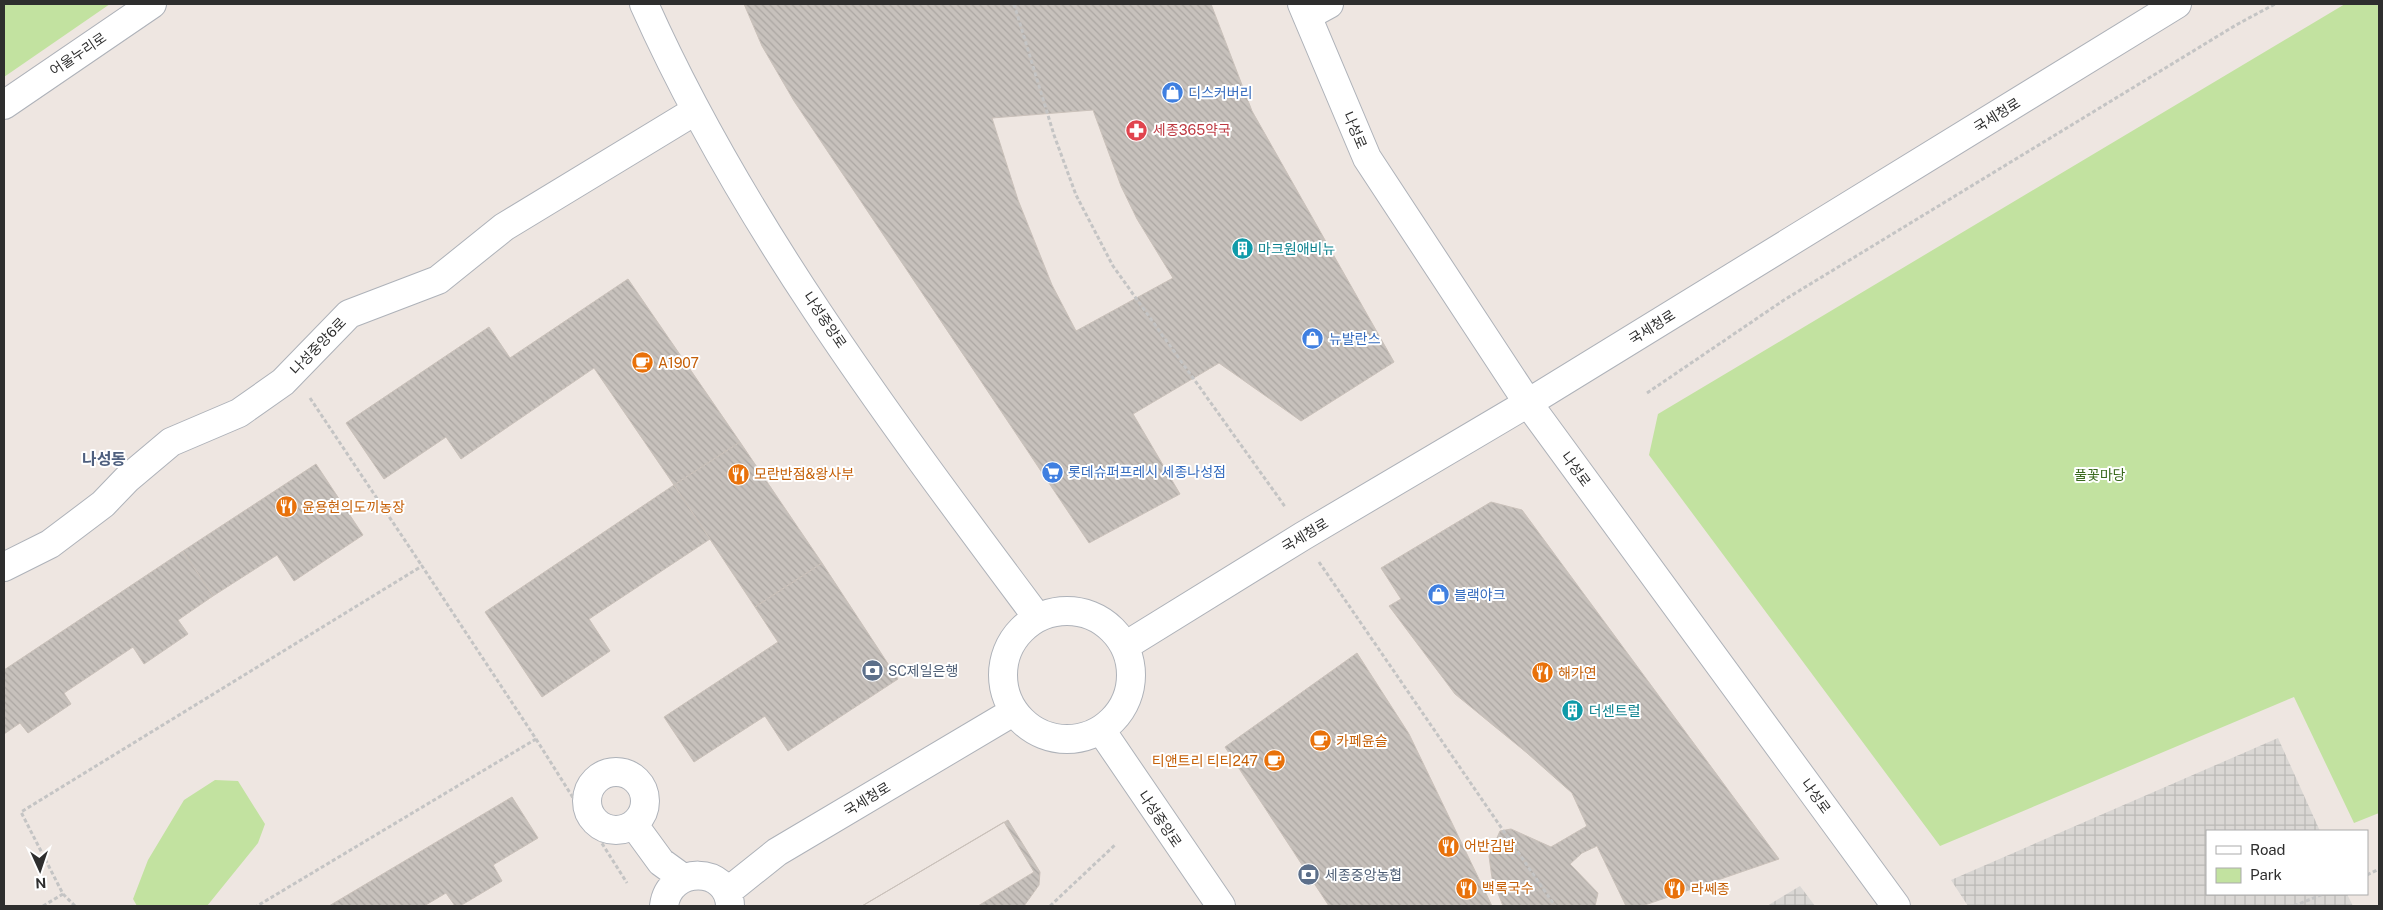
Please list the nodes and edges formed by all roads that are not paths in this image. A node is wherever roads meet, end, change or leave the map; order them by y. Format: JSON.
{"nodes":[{"id":1,"x":152,"y":4,"type":"edge"},
{"id":2,"x":644,"y":4,"type":"edge"},
{"id":3,"x":2177,"y":4,"type":"edge"},
{"id":4,"x":1313,"y":8,"type":"edge"},
{"id":5,"x":4,"y":105,"type":"edge"},
{"id":6,"x":695,"y":111,"type":"junction"},
{"id":7,"x":1528,"y":403,"type":"junction"},
{"id":8,"x":4,"y":567,"type":"edge"},
{"id":9,"x":1037,"y":618,"type":"junction"},
{"id":10,"x":1125,"y":646,"type":"junction"},
{"id":11,"x":1014,"y":712,"type":"junction"},
{"id":12,"x":1101,"y":730,"type":"junction"},
{"id":13,"x":634,"y":825,"type":"dead end"},
{"id":14,"x":683,"y":878,"type":"junction"},
{"id":15,"x":728,"y":899,"type":"edge"},
{"id":16,"x":664,"y":906,"type":"edge"},
{"id":17,"x":1221,"y":906,"type":"edge"},
{"id":18,"x":1896,"y":906,"type":"edge"}],
"edges":[{"from":1,"to":5,"type":"street","name":"어울누리로"},
{"from":2,"to":6,"type":"street","name":"나성중앙로"},
{"from":3,"to":7,"type":"street","name":"국세청로"},
{"from":4,"to":7,"type":"street","name":"나성로"},
{"from":6,"to":8,"type":"street","name":"나성중앙6로"},
{"from":6,"to":9,"type":"street","name":"나성중앙로"},
{"from":7,"to":10,"type":"street","name":"국세청로"},
{"from":7,"to":18,"type":"street","name":"나성로"},
{"from":9,"to":10,"type":"street"},
{"from":9,"to":11,"type":"street"},
{"from":10,"to":12,"type":"street"},
{"from":11,"to":12,"type":"street"},
{"from":11,"to":15,"type":"street","name":"국세청로"},
{"from":12,"to":17,"type":"street","name":"나성중앙로"},
{"from":13,"to":14,"type":"street"},
{"from":14,"to":15,"type":"street"},
{"from":14,"to":16,"type":"street"}]}
